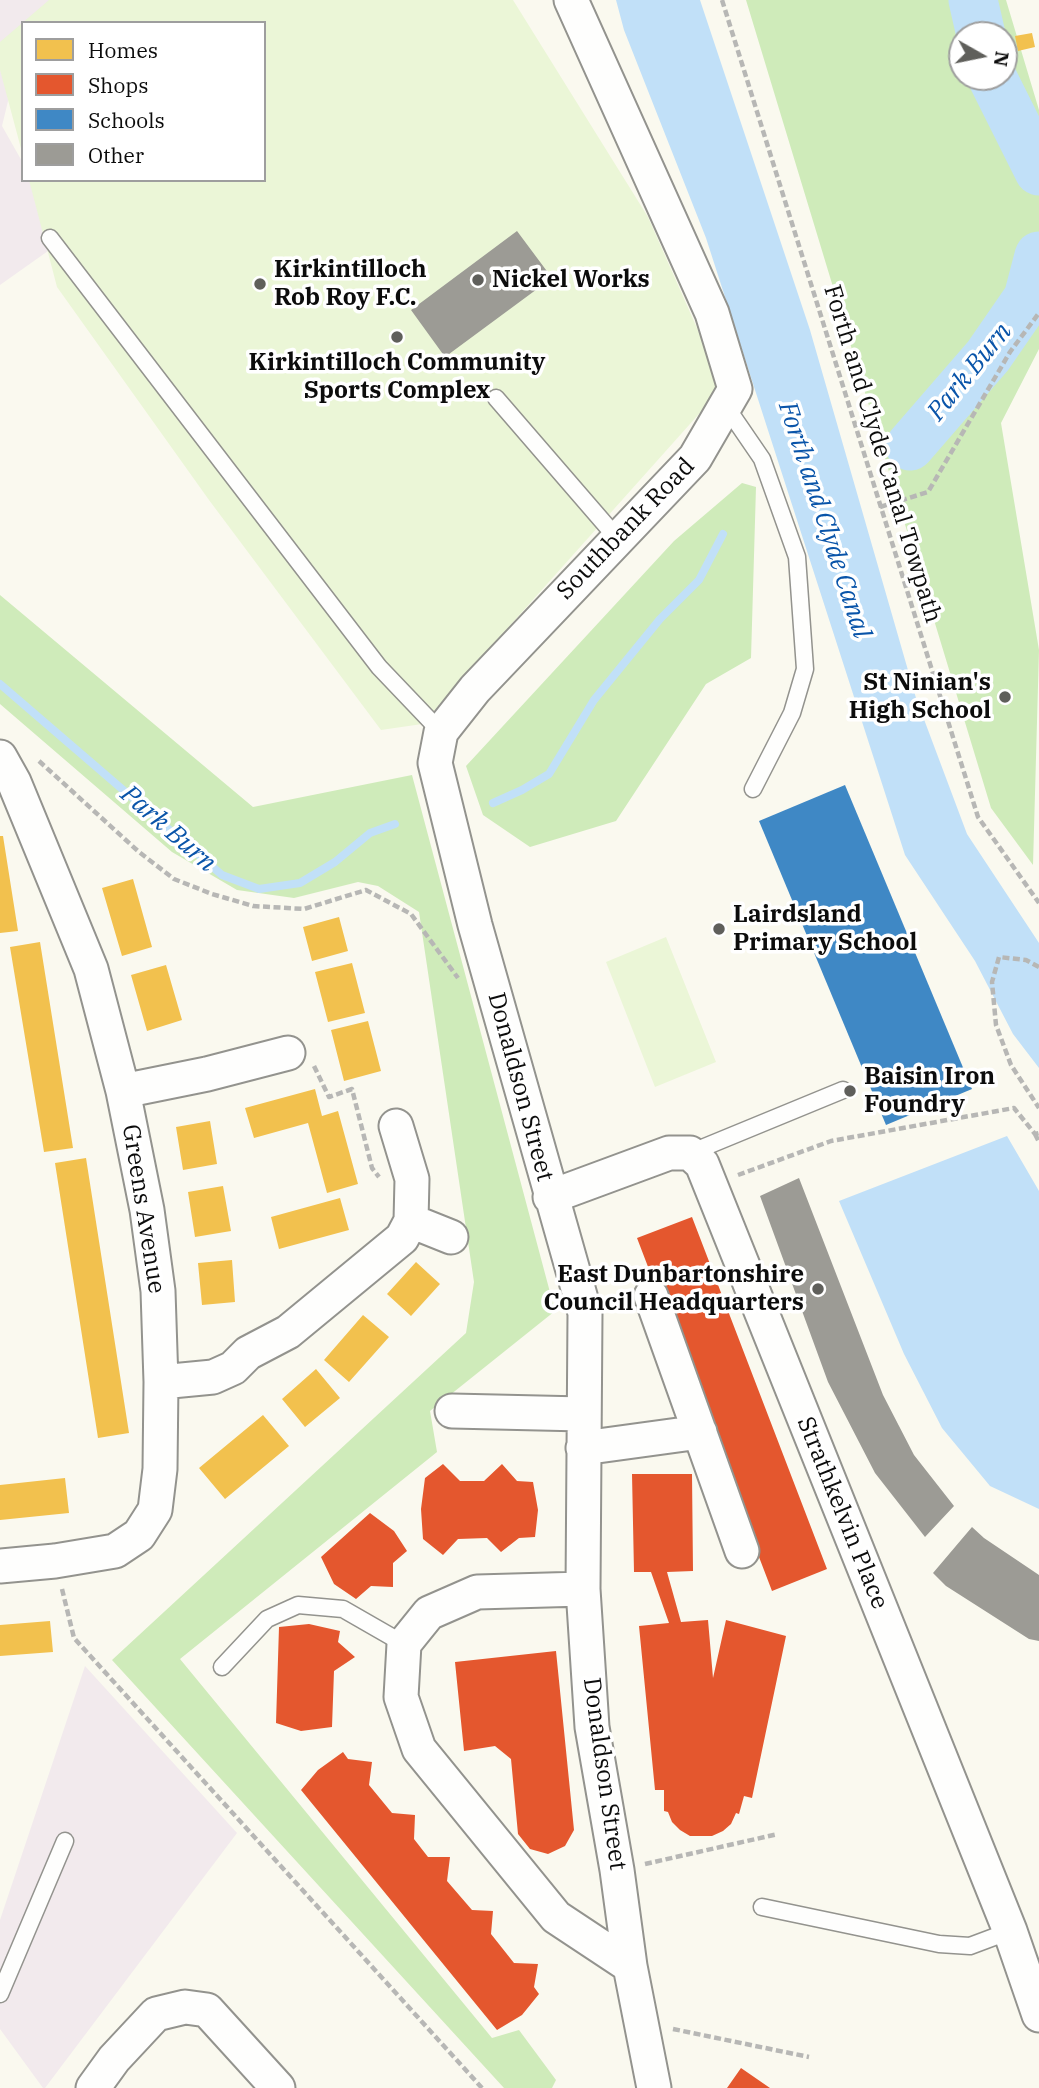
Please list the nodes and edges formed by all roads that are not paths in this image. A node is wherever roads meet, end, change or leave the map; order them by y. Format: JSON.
{"nodes":[{"id":1,"x":571,"y":2,"type":"edge"},
{"id":2,"x":50,"y":238,"type":"dead end"},
{"id":3,"x":496,"y":398,"type":"dead end"},
{"id":4,"x":725,"y":405,"type":"junction"},
{"id":5,"x":617,"y":538,"type":"junction"},
{"id":6,"x":438,"y":747,"type":"junction"},
{"id":7,"x":16,"y":756,"type":"edge"},
{"id":8,"x":753,"y":789,"type":"dead end"},
{"id":9,"x":288,"y":1054,"type":"road end"},
{"id":10,"x":843,"y":1090,"type":"dead end"},
{"id":11,"x":123,"y":1091,"type":"junction"},
{"id":12,"x":396,"y":1126,"type":"dead end"},
{"id":13,"x":690,"y":1153,"type":"junction"},
{"id":14,"x":550,"y":1197,"type":"junction"},
{"id":15,"x":411,"y":1217,"type":"junction"},
{"id":16,"x":451,"y":1237,"type":"dead end"},
{"id":17,"x":651,"y":1296,"type":"dead end"},
{"id":18,"x":161,"y":1382,"type":"junction"},
{"id":19,"x":452,"y":1411,"type":"dead end"},
{"id":20,"x":583,"y":1414,"type":"junction"},
{"id":21,"x":700,"y":1433,"type":"junction"},
{"id":22,"x":583,"y":1448,"type":"junction"},
{"id":23,"x":742,"y":1551,"type":"dead end"},
{"id":24,"x":0,"y":1566,"type":"edge"},
{"id":25,"x":583,"y":1589,"type":"junction"},
{"id":26,"x":404,"y":1644,"type":"junction"},
{"id":27,"x":222,"y":1667,"type":"dead end"},
{"id":28,"x":65,"y":1841,"type":"dead end"},
{"id":29,"x":762,"y":1907,"type":"dead end"},
{"id":30,"x":1010,"y":1931,"type":"junction"},
{"id":31,"x":630,"y":1966,"type":"junction"},
{"id":32,"x":0,"y":1994,"type":"edge"},
{"id":33,"x":1039,"y":2015,"type":"edge"},
{"id":34,"x":93,"y":2088,"type":"edge"},
{"id":35,"x":278,"y":2088,"type":"edge"},
{"id":36,"x":654,"y":2088,"type":"edge"}],
"edges":[{"from":1,"to":4,"type":"street","name":"Southbank Road"},
{"from":2,"to":6,"type":"lane"},
{"from":3,"to":5,"type":"lane"},
{"from":4,"to":5,"type":"street","name":"Southbank Road"},
{"from":4,"to":8,"type":"lane"},
{"from":5,"to":6,"type":"street","name":"Southbank Road"},
{"from":6,"to":14,"type":"street","name":"Donaldson Street"},
{"from":7,"to":11,"type":"street","name":"Greens Avenue"},
{"from":9,"to":11,"type":"street"},
{"from":10,"to":13,"type":"lane"},
{"from":11,"to":18,"type":"street","name":"Greens Avenue"},
{"from":12,"to":15,"type":"street"},
{"from":13,"to":14,"type":"street"},
{"from":13,"to":30,"type":"street","name":"Strathkelvin Place"},
{"from":14,"to":20,"type":"street","name":"Donaldson Street"},
{"from":15,"to":16,"type":"street"},
{"from":15,"to":18,"type":"street"},
{"from":17,"to":21,"type":"street"},
{"from":18,"to":24,"type":"street","name":"Greens Avenue"},
{"from":19,"to":20,"type":"street"},
{"from":20,"to":22,"type":"street","name":"Donaldson Street"},
{"from":21,"to":22,"type":"street"},
{"from":21,"to":23,"type":"street"},
{"from":22,"to":25,"type":"street","name":"Donaldson Street"},
{"from":25,"to":26,"type":"street"},
{"from":25,"to":31,"type":"street","name":"Donaldson Street"},
{"from":26,"to":27,"type":"lane"},
{"from":26,"to":31,"type":"street"},
{"from":28,"to":32,"type":"lane"},
{"from":29,"to":30,"type":"lane"},
{"from":30,"to":33,"type":"street","name":"Strathkelvin Place"},
{"from":31,"to":36,"type":"street","name":"Donaldson Street"},
{"from":34,"to":35,"type":"street"}]}
